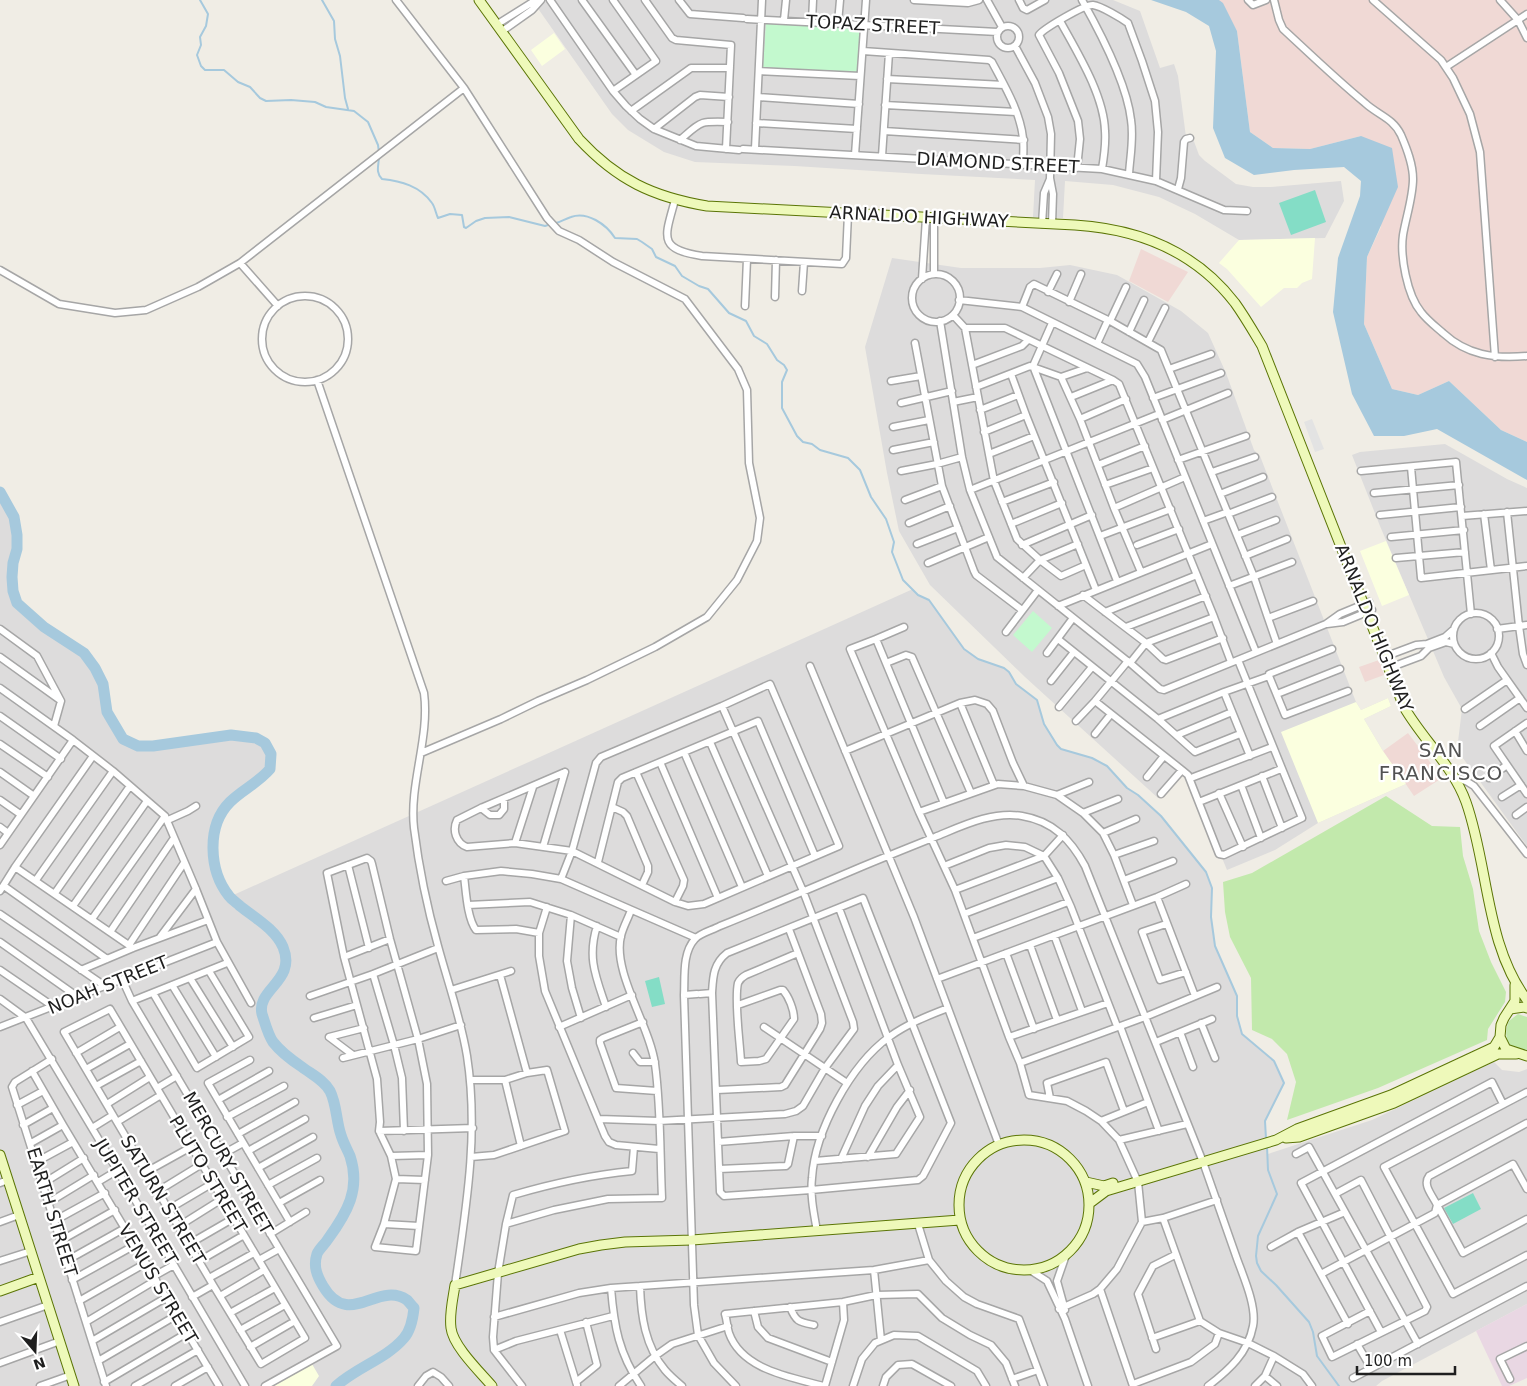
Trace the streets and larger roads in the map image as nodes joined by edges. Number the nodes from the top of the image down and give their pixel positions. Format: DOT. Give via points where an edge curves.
graph roads {
  1 [pos="396,0"];
  2 [pos="478,0"];
  3 [pos="536,0"];
  4 [pos="541,0"];
  5 [pos="550,0"];
  6 [pos="582,0"];
  7 [pos="613,0"];
  8 [pos="645,0"];
  9 [pos="679,0"];
  10 [pos="762,0"];
  11 [pos="786,0"];
  12 [pos="813,0"];
  13 [pos="840,0"];
  14 [pos="866,0"];
  15 [pos="916,0"];
  16 [pos="979,0"];
  17 [pos="987,0"];
  18 [pos="1019,0"];
  19 [pos="1045,0"];
  20 [pos="1082,0"];
  21 [pos="1248,0"];
  22 [pos="1266,0"];
  23 [pos="1274,0"];
  24 [pos="1373,0"];
  25 [pos="1500,0"];
  26 [pos="943,1"];
  27 [pos="1086,7"];
  28 [pos="1527,14"];
  29 [pos="762,19"];
  30 [pos="784,20"];
  31 [pos="1518,20"];
  32 [pos="812,21"];
  33 [pos="1060,21"];
  34 [pos="838,23"];
  35 [pos="864,25"];
  36 [pos="499,28"];
  37 [pos="1000,30"];
  38 [pos="1527,38"];
  39 [pos="1015,46"];
  40 [pos="863,51"];
  41 [pos="889,53"];
  42 [pos="730,68"];
  43 [pos="1446,68"];
  44 [pos="759,71"];
  45 [pos="636,75"];
  46 [pos="860,76"];
  47 [pos="887,79"];
  48 [pos="1004,84"];
  49 [pos="464,88"];
  50 [pos="614,91"];
  51 [pos="729,97"];
  52 [pos="758,97"];
  53 [pos="858,104"];
  54 [pos="885,106"];
  55 [pos="631,111"];
  56 [pos="1016,112"];
  57 [pos="728,122"];
  58 [pos="756,123"];
  59 [pos="654,129"];
  60 [pos="857,129"];
  61 [pos="884,131"];
  62 [pos="1190,138"];
  63 [pos="680,140"];
  64 [pos="1024,140"];
  65 [pos="726,149"];
  66 [pos="755,149"];
  67 [pos="855,155"];
  68 [pos="882,156"];
  69 [pos="1023,165"];
  70 [pos="1051,167"];
  71 [pos="1077,168"];
  72 [pos="1102,169"];
  73 [pos="1129,174"];
  74 [pos="1050,178"];
  75 [pos="1156,181"];
  76 [pos="1178,189"];
  77 [pos="675,200"];
  78 [pos="1247,211"];
  79 [pos="848,214"];
  80 [pos="930,218"];
  81 [pos="1042,224"];
  82 [pos="1052,224"];
  83 [pos="747,259"];
  84 [pos="776,260"];
  85 [pos="804,262"];
  86 [pos="240,263"];
  87 [pos="0,270"];
  88 [pos="934,274"];
  89 [pos="1057,274"];
  90 [pos="1081,274"];
  91 [pos="922,279"];
  92 [pos="1126,287"];
  93 [pos="802,291"];
  94 [pos="1048,292"];
  95 [pos="774,297"];
  96 [pos="959,300"];
  97 [pos="1144,300"];
  98 [pos="1069,302"];
  99 [pos="278,306"];
  100 [pos="744,306"];
  101 [pos="1022,306"];
  102 [pos="1165,308"];
  103 [pos="953,314"];
  104 [pos="940,321"];
  105 [pos="1109,321"];
  106 [pos="1052,323"];
  107 [pos="965,328"];
  108 [pos="1129,332"];
  109 [pos="1028,340"];
  110 [pos="1148,342"];
  111 [pos="915,343"];
  112 [pos="1097,344"];
  113 [pos="1041,346"];
  114 [pos="1211,354"];
  115 [pos="1527,356"];
  116 [pos="1495,358"];
  117 [pos="972,365"];
  118 [pos="1033,366"];
  119 [pos="1087,368"];
  120 [pos="1169,369"];
  121 [pos="1221,373"];
  122 [pos="1011,374"];
  123 [pos="921,376"];
  124 [pos="1061,377"];
  125 [pos="317,380"];
  126 [pos="1113,380"];
  127 [pos="891,381"];
  128 [pos="976,387"];
  129 [pos="1177,389"];
  130 [pos="952,391"];
  131 [pos="1228,393"];
  132 [pos="1018,395"];
  133 [pos="978,397"];
  134 [pos="925,398"];
  135 [pos="1071,398"];
  136 [pos="1153,398"];
  137 [pos="1126,399"];
  138 [pos="953,402"];
  139 [pos="901,403"];
  140 [pos="980,410"];
  141 [pos="1186,411"];
  142 [pos="1026,416"];
  143 [pos="1161,417"];
  144 [pos="1080,419"];
  145 [pos="929,420"];
  146 [pos="1136,423"];
  147 [pos="893,427"];
  148 [pos="984,432"];
  149 [pos="1034,436"];
  150 [pos="1246,436"];
  151 [pos="934,442"];
  152 [pos="1089,442"];
  153 [pos="1145,446"];
  154 [pos="893,450"];
  155 [pos="1066,451"];
  156 [pos="1203,451"];
  157 [pos="988,454"];
  158 [pos="962,456"];
  159 [pos="1255,457"];
  160 [pos="1044,460"];
  161 [pos="1178,460"];
  162 [pos="937,464"];
  163 [pos="1098,465"];
  164 [pos="1411,467"];
  165 [pos="1153,468"];
  166 [pos="902,471"];
  167 [pos="1361,471"];
  168 [pos="1212,472"];
  169 [pos="1185,477"];
  170 [pos="1263,477"];
  171 [pos="994,481"];
  172 [pos="1054,482"];
  173 [pos="1105,485"];
  174 [pos="1459,485"];
  175 [pos="942,486"];
  176 [pos="1161,487"];
  177 [pos="1412,489"];
  178 [pos="970,490"];
  179 [pos="1374,493"];
  180 [pos="1220,494"];
  181 [pos="1272,497"];
  182 [pos="904,500"];
  183 [pos="1002,502"];
  184 [pos="1062,504"];
  185 [pos="950,506"];
  186 [pos="1461,507"];
  187 [pos="1114,508"];
  188 [pos="1171,509"];
  189 [pos="1414,511"];
  190 [pos="1527,511"];
  191 [pos="1507,512"];
  192 [pos="1228,513"];
  193 [pos="1484,514"];
  194 [pos="1092,515"];
  195 [pos="1380,515"];
  196 [pos="1462,516"];
  197 [pos="1276,520"];
  198 [pos="1203,521"];
  199 [pos="909,523"];
  200 [pos="1011,524"];
  201 [pos="1070,524"];
  202 [pos="958,528"];
  203 [pos="1122,528"];
  204 [pos="1179,529"];
  205 [pos="1464,530"];
  206 [pos="1417,534"];
  207 [pos="1237,535"];
  208 [pos="1100,536"];
  209 [pos="1391,536"];
  210 [pos="989,537"];
  211 [pos="1287,539"];
  212 [pos="917,544"];
  213 [pos="1078,544"];
  214 [pos="1212,544"];
  215 [pos="1022,545"];
  216 [pos="1137,545"];
  217 [pos="965,547"];
  218 [pos="1465,552"];
  219 [pos="1188,553"];
  220 [pos="1245,556"];
  221 [pos="1419,556"];
  222 [pos="1396,558"];
  223 [pos="1040,560"];
  224 [pos="1292,562"];
  225 [pos="928,563"];
  226 [pos="1086,566"];
  227 [pos="1527,566"];
  228 [pos="1513,568"];
  229 [pos="1491,570"];
  230 [pos="1141,572"];
  231 [pos="1467,573"];
  232 [pos="1197,574"];
  233 [pos="1254,576"];
  234 [pos="1023,578"];
  235 [pos="1117,581"];
  236 [pos="1229,586"];
  237 [pos="1038,590"];
  238 [pos="1096,590"];
  239 [pos="1082,595"];
  240 [pos="1206,596"];
  241 [pos="1313,602"];
  242 [pos="1058,606"];
  243 [pos="1368,607"];
  244 [pos="1022,610"];
  245 [pos="1105,612"];
  246 [pos="1471,614"];
  247 [pos="1214,617"];
  248 [pos="1073,618"];
  249 [pos="1268,618"];
  250 [pos="1527,625"];
  251 [pos="1519,626"];
  252 [pos="904,627"];
  253 [pos="1126,627"];
  254 [pos="0,629"];
  255 [pos="1454,629"];
  256 [pos="1498,629"];
  257 [pos="1006,632"];
  258 [pos="1223,638"];
  259 [pos="876,639"];
  260 [pos="1058,639"];
  261 [pos="1146,644"];
  262 [pos="1277,644"];
  263 [pos="1454,644"];
  264 [pos="1332,649"];
  265 [pos="1074,652"];
  266 [pos="1256,652"];
  267 [pos="1047,653"];
  268 [pos="1491,654"];
  269 [pos="1387,656"];
  270 [pos="0,657"];
  271 [pos="1235,661"];
  272 [pos="1129,662"];
  273 [pos="886,663"];
  274 [pos="1527,665"];
  275 [pos="810,666"];
  276 [pos="1092,667"];
  277 [pos="1391,667"];
  278 [pos="1340,669"];
  279 [pos="1269,676"];
  280 [pos="1507,680"];
  281 [pos="1051,681"];
  282 [pos="1111,682"];
  283 [pos="1248,684"];
  284 [pos="0,688"];
  285 [pos="1348,691"];
  286 [pos="1224,692"];
  287 [pos="1277,694"];
  288 [pos="1520,698"];
  289 [pos="61,701"];
  290 [pos="1095,701"];
  291 [pos="960,703"];
  292 [pos="722,706"];
  293 [pos="1059,707"];
  294 [pos="1527,708"];
  295 [pos="1465,709"];
  296 [pos="936,712"];
  297 [pos="1232,712"];
  298 [pos="1111,714"];
  299 [pos="0,716"];
  300 [pos="1158,719"];
  301 [pos="1076,721"];
  302 [pos="912,723"];
  303 [pos="1527,723"];
  304 [pos="54,726"];
  305 [pos="1480,726"];
  306 [pos="1515,731"];
  307 [pos="733,732"];
  308 [pos="886,733"];
  309 [pos="1095,734"];
  310 [pos="1240,734"];
  311 [pos="1176,735"];
  312 [pos="73,740"];
  313 [pos="710,742"];
  314 [pos="0,744"];
  315 [pos="1272,747"];
  316 [pos="845,751"];
  317 [pos="1527,751"];
  318 [pos="684,752"];
  319 [pos="421,753"];
  320 [pos="93,756"];
  321 [pos="1164,756"];
  322 [pos="1250,756"];
  323 [pos="60,759"];
  324 [pos="660,762"];
  325 [pos="1507,765"];
  326 [pos="1281,769"];
  327 [pos="1182,770"];
  328 [pos="113,771"];
  329 [pos="0,772"];
  330 [pos="636,772"];
  331 [pos="1452,774"];
  332 [pos="1262,776"];
  333 [pos="48,777"];
  334 [pos="1147,777"];
  335 [pos="1191,778"];
  336 [pos="1489,778"];
  337 [pos="1089,782"];
  338 [pos="994,785"];
  339 [pos="1241,785"];
  340 [pos="1521,785"];
  341 [pos="130,786"];
  342 [pos="1024,786"];
  343 [pos="533,787"];
  344 [pos="971,793"];
  345 [pos="1161,794"];
  346 [pos="1219,794"];
  347 [pos="1527,794"];
  348 [pos="1057,795"];
  349 [pos="34,796"];
  350 [pos="1502,797"];
  351 [pos="504,799"];
  352 [pos="1118,799"];
  353 [pos="0,800"];
  354 [pos="147,801"];
  355 [pos="1199,802"];
  356 [pos="944,803"];
  357 [pos="196,806"];
  358 [pos="612,807"];
  359 [pos="1527,807"];
  360 [pos="481,808"];
  361 [pos="918,812"];
  362 [pos="1083,813"];
  363 [pos="20,814"];
  364 [pos="1516,815"];
  365 [pos="166,818"];
  366 [pos="1136,819"];
  367 [pos="0,828"];
  368 [pos="1282,828"];
  369 [pos="8,833"];
  370 [pos="1103,833"];
  371 [pos="1063,835"];
  372 [pos="174,838"];
  373 [pos="1261,838"];
  374 [pos="931,839"];
  375 [pos="1154,841"];
  376 [pos="515,844"];
  377 [pos="0,845"];
  378 [pos="543,847"];
  379 [pos="1242,847"];
  380 [pos="572,851"];
  381 [pos="1527,854"];
  382 [pos="890,855"];
  383 [pos="1114,855"];
  384 [pos="815,856"];
  385 [pos="1044,856"];
  386 [pos="1173,861"];
  387 [pos="598,862"];
  388 [pos="184,863"];
  389 [pos="348,864"];
  390 [pos="792,866"];
  391 [pos="944,866"];
  392 [pos="15,867"];
  393 [pos="464,876"];
  394 [pos="768,876"];
  395 [pos="1058,878"];
  396 [pos="561,879"];
  397 [pos="36,880"];
  398 [pos="1124,880"];
  399 [pos="446,881"];
  400 [pos="1186,884"];
  401 [pos="642,885"];
  402 [pos="742,887"];
  403 [pos="2,888"];
  404 [pos="196,889"];
  405 [pos="955,890"];
  406 [pos="804,892"];
  407 [pos="54,893"];
  408 [pos="1157,897"];
  409 [pos="718,898"];
  410 [pos="675,902"];
  411 [pos="1068,902"];
  412 [pos="468,905"];
  413 [pos="73,906"];
  414 [pos="1133,906"];
  415 [pos="547,907"];
  416 [pos="839,908"];
  417 [pos="631,910"];
  418 [pos="0,914"];
  419 [pos="964,914"];
  420 [pos="571,915"];
  421 [pos="1105,916"];
  422 [pos="92,919"];
  423 [pos="813,919"];
  424 [pos="208,920"];
  425 [pos="1166,924"];
  426 [pos="597,926"];
  427 [pos="1078,926"];
  428 [pos="789,928"];
  429 [pos="110,932"];
  430 [pos="540,933"];
  431 [pos="1054,935"];
  432 [pos="621,937"];
  433 [pos="160,938"];
  434 [pos="696,938"];
  435 [pos="973,938"];
  436 [pos="390,939"];
  437 [pos="0,942"];
  438 [pos="217,942"];
  439 [pos="1030,945"];
  440 [pos="131,946"];
  441 [pos="369,948"];
  442 [pos="438,948"];
  443 [pos="798,953"];
  444 [pos="1006,953"];
  445 [pos="344,957"];
  446 [pos="107,959"];
  447 [pos="228,963"];
  448 [pos="982,963"];
  449 [pos="397,965"];
  450 [pos="0,970"];
  451 [pos="81,970"];
  452 [pos="209,971"];
  453 [pos="511,971"];
  454 [pos="1186,972"];
  455 [pos="373,974"];
  456 [pos="500,975"];
  457 [pos="190,978"];
  458 [pos="122,979"];
  459 [pos="937,979"];
  460 [pos="351,982"];
  461 [pos="1516,985"];
  462 [pos="105,986"];
  463 [pos="172,986"];
  464 [pos="1216,987"];
  465 [pos="451,990"];
  466 [pos="153,993"];
  467 [pos="712,993"];
  468 [pos="684,994"];
  469 [pos="310,996"];
  470 [pos="632,996"];
  471 [pos="1196,996"];
  472 [pos="78,997"];
  473 [pos="0,999"];
  474 [pos="1527,1000"];
  475 [pos="132,1001"];
  476 [pos="251,1003"];
  477 [pos="1108,1003"];
  478 [pos="357,1005"];
  479 [pos="738,1005"];
  480 [pos="54,1007"];
  481 [pos="606,1007"];
  482 [pos="948,1008"];
  483 [pos="1527,1008"];
  484 [pos="1510,1009"];
  485 [pos="1082,1011"];
  486 [pos="1145,1017"];
  487 [pos="26,1018"];
  488 [pos="314,1018"];
  489 [pos="581,1018"];
  490 [pos="1212,1019"];
  491 [pos="1057,1020"];
  492 [pos="643,1022"];
  493 [pos="1201,1023"];
  494 [pos="910,1024"];
  495 [pos="461,1025"];
  496 [pos="1118,1026"];
  497 [pos="0,1027"];
  498 [pos="120,1027"];
  499 [pos="559,1027"];
  500 [pos="764,1027"];
  501 [pos="364,1028"];
  502 [pos="1034,1029"];
  503 [pos="64,1032"];
  504 [pos="1180,1032"];
  505 [pos="1009,1037"];
  506 [pos="1500,1037"];
  507 [pos="888,1038"];
  508 [pos="418,1039"];
  509 [pos="781,1039"];
  510 [pos="1156,1042"];
  511 [pos="130,1044"];
  512 [pos="394,1045"];
  513 [pos="233,1047"];
  514 [pos="370,1051"];
  515 [pos="76,1053"];
  516 [pos="633,1053"];
  517 [pos="803,1054"];
  518 [pos="1516,1054"];
  519 [pos="354,1055"];
  520 [pos="1527,1056"];
  521 [pos="216,1057"];
  522 [pos="343,1058"];
  523 [pos="1215,1058"];
  524 [pos="52,1059"];
  525 [pos="250,1060"];
  526 [pos="140,1061"];
  527 [pos="655,1062"];
  528 [pos="1020,1063"];
  529 [pos="898,1065"];
  530 [pos="1193,1067"];
  531 [pos="825,1068"];
  532 [pos="86,1069"];
  533 [pos="270,1070"];
  534 [pos="32,1071"];
  535 [pos="528,1073"];
  536 [pos="177,1076"];
  537 [pos="150,1078"];
  538 [pos="471,1080"];
  539 [pos="505,1080"];
  540 [pos="847,1083"];
  541 [pos="96,1086"];
  542 [pos="284,1086"];
  543 [pos="157,1088"];
  544 [pos="717,1090"];
  545 [pos="910,1090"];
  546 [pos="43,1091"];
  547 [pos="657,1091"];
  548 [pos="1527,1092"];
  549 [pos="161,1095"];
  550 [pos="1050,1098"];
  551 [pos="218,1100"];
  552 [pos="295,1102"];
  553 [pos="1148,1102"];
  554 [pos="107,1104"];
  555 [pos="1504,1104"];
  556 [pos="17,1105"];
  557 [pos="53,1108"];
  558 [pos="1124,1111"];
  559 [pos="113,1115"];
  560 [pos="227,1117"];
  561 [pos="718,1118"];
  562 [pos="305,1119"];
  563 [pos="599,1119"];
  564 [pos="688,1120"];
  565 [pos="659,1121"];
  566 [pos="1101,1121"];
  567 [pos="117,1122"];
  568 [pos="1187,1124"];
  569 [pos="1527,1124"];
  570 [pos="23,1125"];
  571 [pos="63,1125"];
  572 [pos="92,1128"];
  573 [pos="473,1128"];
  574 [pos="428,1130"];
  575 [pos="379,1131"];
  576 [pos="404,1131"];
  577 [pos="1159,1131"];
  578 [pos="238,1134"];
  579 [pos="794,1136"];
  580 [pos="822,1136"];
  581 [pos="313,1137"];
  582 [pos="1279,1139"];
  583 [pos="1119,1140"];
  584 [pos="73,1142"];
  585 [pos="718,1142"];
  586 [pos="31,1143"];
  587 [pos="243,1143"];
  588 [pos="999,1145"];
  589 [pos="521,1146"];
  590 [pos="634,1146"];
  591 [pos="191,1147"];
  592 [pos="659,1149"];
  593 [pos="248,1151"];
  594 [pos="223,1154"];
  595 [pos="1296,1154"];
  596 [pos="0,1155"];
  597 [pos="428,1155"];
  598 [pos="391,1156"];
  599 [pos="472,1157"];
  600 [pos="868,1157"];
  601 [pos="84,1158"];
  602 [pos="317,1158"];
  603 [pos="841,1159"];
  604 [pos="814,1161"];
  605 [pos="36,1162"];
  606 [pos="1203,1162"];
  607 [pos="202,1164"];
  608 [pos="258,1168"];
  609 [pos="719,1169"];
  610 [pos="118,1170"];
  611 [pos="1322,1170"];
  612 [pos="146,1172"];
  613 [pos="94,1175"];
  614 [pos="396,1179"];
  615 [pos="1140,1179"];
  616 [pos="320,1180"];
  617 [pos="425,1180"];
  618 [pos="4,1182"];
  619 [pos="98,1182"];
  620 [pos="1086,1182"];
  621 [pos="42,1184"];
  622 [pos="213,1184"];
  623 [pos="268,1185"];
  624 [pos="1527,1189"];
  625 [pos="811,1190"];
  626 [pos="158,1191"];
  627 [pos="105,1194"];
  628 [pos="1336,1194"];
  629 [pos="222,1199"];
  630 [pos="1217,1200"];
  631 [pos="48,1202"];
  632 [pos="279,1203"];
  633 [pos="1090,1203"];
  634 [pos="1437,1205"];
  635 [pos="168,1209"];
  636 [pos="115,1210"];
  637 [pos="306,1212"];
  638 [pos="1345,1212"];
  639 [pos="19,1215"];
  640 [pos="234,1218"];
  641 [pos="1163,1218"];
  642 [pos="1527,1219"];
  643 [pos="960,1220"];
  644 [pos="54,1221"];
  645 [pos="0,1222"];
  646 [pos="290,1222"];
  647 [pos="1142,1222"];
  648 [pos="1322,1222"];
  649 [pos="384,1224"];
  650 [pos="506,1224"];
  651 [pos="918,1224"];
  652 [pos="1414,1224"];
  653 [pos="179,1226"];
  654 [pos="419,1226"];
  655 [pos="125,1228"];
  656 [pos="816,1231"];
  657 [pos="1298,1232"];
  658 [pos="270,1234"];
  659 [pos="244,1236"];
  660 [pos="1391,1237"];
  661 [pos="692,1240"];
  662 [pos="60,1241"];
  663 [pos="189,1244"];
  664 [pos="135,1245"];
  665 [pos="1271,1247"];
  666 [pos="279,1248"];
  667 [pos="1366,1250"];
  668 [pos="31,1251"];
  669 [pos="254,1252"];
  670 [pos="1066,1255"];
  671 [pos="1175,1255"];
  672 [pos="1527,1255"];
  673 [pos="259,1260"];
  674 [pos="929,1260"];
  675 [pos="66,1261"];
  676 [pos="199,1261"];
  677 [pos="0,1262"];
  678 [pos="1344,1262"];
  679 [pos="146,1263"];
  680 [pos="174,1265"];
  681 [pos="264,1270"];
  682 [pos="874,1270"];
  683 [pos="1030,1270"];
  684 [pos="498,1273"];
  685 [pos="1321,1274"];
  686 [pos="40,1277"];
  687 [pos="155,1278"];
  688 [pos="209,1278"];
  689 [pos="72,1280"];
  690 [pos="693,1282"];
  691 [pos="213,1285"];
  692 [pos="455,1285"];
  693 [pos="640,1286"];
  694 [pos="1527,1286"];
  695 [pos="275,1288"];
  696 [pos="611,1288"];
  697 [pos="1100,1288"];
  698 [pos="0,1291"];
  699 [pos="876,1295"];
  700 [pos="220,1296"];
  701 [pos="166,1298"];
  702 [pos="192,1298"];
  703 [pos="79,1301"];
  704 [pos="844,1302"];
  705 [pos="285,1304"];
  706 [pos="48,1305"];
  707 [pos="790,1307"];
  708 [pos="1062,1308"];
  709 [pos="754,1311"];
  710 [pos="1370,1311"];
  711 [pos="230,1312"];
  712 [pos="177,1315"];
  713 [pos="613,1316"];
  714 [pos="494,1317"];
  715 [pos="1404,1320"];
  716 [pos="295,1321"];
  717 [pos="1200,1321"];
  718 [pos="0,1322"];
  719 [pos="86,1322"];
  720 [pos="586,1322"];
  721 [pos="1348,1324"];
  722 [pos="814,1325"];
  723 [pos="728,1326"];
  724 [pos="240,1330"];
  725 [pos="560,1330"];
  726 [pos="1381,1332"];
  727 [pos="187,1333"];
  728 [pos="1219,1333"];
  729 [pos="698,1335"];
  730 [pos="1152,1338"];
  731 [pos="882,1340"];
  732 [pos="92,1341"];
  733 [pos="60,1342"];
  734 [pos="1248,1343"];
  735 [pos="1357,1344"];
  736 [pos="1418,1344"];
  737 [pos="1527,1346"];
  738 [pos="250,1347"];
  739 [pos="1156,1349"];
  740 [pos="198,1350"];
  741 [pos="494,1350"];
  742 [pos="655,1356"];
  743 [pos="1274,1356"];
  744 [pos="98,1361"];
  745 [pos="0,1362"];
  746 [pos="832,1362"];
  747 [pos="261,1364"];
  748 [pos="208,1367"];
  749 [pos="1371,1368"];
  750 [pos="1038,1370"];
  751 [pos="633,1374"];
  752 [pos="71,1375"];
  753 [pos="1265,1376"];
  754 [pos="1353,1378"];
  755 [pos="1012,1379"];
  756 [pos="1510,1379"];
  757 [pos="105,1384"];
  758 [pos="577,1384"];
  759 [pos="217,1385"];
  760 [pos="1133,1385"];
  761 [pos="40,1386"];
  762 [pos="74,1386"];
  763 [pos="135,1386"];
  764 [pos="175,1386"];
  765 [pos="245,1386"];
  766 [pos="265,1386"];
  767 [pos="418,1386"];
  768 [pos="449,1386"];
  769 [pos="492,1386"];
  770 [pos="522,1386"];
  771 [pos="619,1386"];
  772 [pos="641,1386"];
  773 [pos="682,1386"];
  774 [pos="736,1386"];
  775 [pos="824,1386"];
  776 [pos="853,1386"];
  777 [pos="883,1386"];
  778 [pos="951,1386"];
  779 [pos="986,1386"];
  780 [pos="1015,1386"];
  781 [pos="1044,1386"];
  782 [pos="1088,1386"];
  783 [pos="1208,1386"];
  784 [pos="1255,1386"];
  785 [pos="1277,1386"];
  786 [pos="1312,1386"];
  1 -- 49 [label="street"];
  2 -- 36 [label="street, ARNALDO HIGHWAY"];
  3 -- 36 [label="street"];
  4 -- 36 [label="street" via="532,10"];
  5 -- 50 [label="street, DIAMOND STREET"];
  6 -- 45 [label="street"];
  7 -- 45 [label="street" via="656,61"];
  8 -- 42 [label="street" via="672,38 731,45"];
  9 -- 29 [label="street, TOPAZ STREET" via="690,14"];
  10 -- 29 [label="street"];
  11 -- 30 [label="street"];
  12 -- 32 [label="street"];
  13 -- 34 [label="street"];
  14 -- 35 [label="street"];
  15 -- 26 [label="street"];
  16 -- 26 [label="street" via="968,3"];
  17 -- 37 [label="street"];
  18 -- 19 [label="street" via="1025,10"];
  20 -- 27 [label="street"];
  21 -- 22 [label="street" via="1253,5"];
  23 -- 116 [label="street" via="1283,30 1365,104 1390,119 1401,135 1413,180 1403,238 1404,261 1420,311 1458,345"];
  24 -- 43 [label="street"];
  25 -- 31 [label="street"];
  27 -- 33 [label="street"];
  27 -- 73 [label="street" via="1108,52 1130,112"];
  27 -- 75 [label="street" via="1093,5 1123,19 1131,28 1155,101 1158,132"];
  28 -- 31 [label="street"];
  29 -- 30 [label="street, TOPAZ STREET"];
  29 -- 44 [label="street"];
  30 -- 32 [label="street, TOPAZ STREET"];
  31 -- 38 [label="street"];
  31 -- 43 [label="street"];
  32 -- 34 [label="street, TOPAZ STREET"];
  33 -- 71 [label="street" via="1039,35 1059,73 1078,121"];
  33 -- 72 [label="street" via="1088,73 1103,113 1106,141"];
  34 -- 35 [label="street, TOPAZ STREET"];
  35 -- 37 [label="street, TOPAZ STREET"];
  35 -- 40 [label="street"];
  36 -- 77 [label="street, ARNALDO HIGHWAY" via="562,118 591,152 616,173 651,192"];
  37 -- 39 [label="street" via="996,39 1000,46"];
  37 -- 39 [label="street" via="1009,26 1016,29 1019,36"];
  39 -- 70 [label="street" via="1048,117"];
  40 -- 41 [label="street"];
  40 -- 46 [label="street"];
  41 -- 47 [label="street"];
  41 -- 48 [label="street" via="984,59 992,62"];
  42 -- 51 [label="street"];
  42 -- 55 [label="street" via="691,68"];
  43 -- 116 [label="street" via="1461,93 1479,144"];
  44 -- 46 [label="street"];
  44 -- 52 [label="street"];
  45 -- 50 [label="street"];
  46 -- 53 [label="street"];
  47 -- 48 [label="street"];
  47 -- 54 [label="street"];
  48 -- 56 [label="street"];
  49 -- 86 [label="street"];
  49 -- 319 [label="street" via="556,228 685,299 738,369 747,390 749,463 760,518 756,541 737,580 707,616 655,648 501,720"];
  50 -- 55 [label="street, DIAMOND STREET"];
  51 -- 57 [label="street"];
  51 -- 59 [label="street" via="695,97"];
  52 -- 53 [label="street"];
  52 -- 58 [label="street"];
  53 -- 60 [label="street"];
  54 -- 56 [label="street"];
  54 -- 61 [label="street"];
  55 -- 59 [label="street, DIAMOND STREET"];
  56 -- 64 [label="street"];
  57 -- 63 [label="street" via="705,121"];
  57 -- 65 [label="street"];
  58 -- 60 [label="street"];
  58 -- 66 [label="street"];
  59 -- 63 [label="street, DIAMOND STREET"];
  60 -- 67 [label="street"];
  61 -- 64 [label="street"];
  61 -- 68 [label="street"];
  62 -- 76 [label="street" via="1184,142"];
  63 -- 65 [label="street, DIAMOND STREET" via="696,146"];
  64 -- 69 [label="street"];
  65 -- 66 [label="street, DIAMOND STREET"];
  66 -- 67 [label="street, DIAMOND STREET"];
  67 -- 68 [label="street, DIAMOND STREET"];
  68 -- 69 [label="street, DIAMOND STREET"];
  69 -- 70 [label="street, DIAMOND STREET"];
  70 -- 71 [label="street, DIAMOND STREET"];
  70 -- 74 [label="street"];
  71 -- 72 [label="street, DIAMOND STREET"];
  72 -- 73 [label="street, DIAMOND STREET"];
  73 -- 75 [label="street, DIAMOND STREET"];
  74 -- 81 [label="street" via="1044,193"];
  74 -- 82 [label="street"];
  75 -- 76 [label="street, DIAMOND STREET"];
  76 -- 78 [label="street, DIAMOND STREET" via="1224,210"];
  77 -- 79 [label="street, ARNALDO HIGHWAY" via="707,206"];
  77 -- 83 [label="street" via="666,234 671,246 680,252 702,256"];
  79 -- 80 [label="street, ARNALDO HIGHWAY"];
  79 -- 85 [label="street" via="844,262"];
  80 -- 81 [label="street, ARNALDO HIGHWAY"];
  80 -- 88 [label="street"];
  80 -- 91 [label="street"];
  81 -- 82 [label="street, ARNALDO HIGHWAY"];
  82 -- 243 [label="street, ARNALDO HIGHWAY" via="1138,235 1172,250 1204,271 1235,303 1262,346"];
  83 -- 84 [label="street"];
  83 -- 100 [label="street"];
  84 -- 85 [label="street"];
  84 -- 95 [label="street"];
  85 -- 93 [label="street"];
  86 -- 87 [label="street" via="198,287 146,310 115,313 60,304"];
  86 -- 99 [label="street"];
  88 -- 91 [label="street"];
  88 -- 96 [label="street" via="955,285"];
  89 -- 94 [label="street"];
  90 -- 98 [label="street"];
  91 -- 104 [label="street" via="914,290 913,304 926,320"];
  92 -- 105 [label="street"];
  94 -- 98 [label="street"];
  94 -- 101 [label="street" via="1032,285"];
  96 -- 101 [label="street"];
  96 -- 103 [label="street"];
  97 -- 108 [label="street"];
  98 -- 105 [label="street"];
  99 -- 125 [label="street" via="264,326 264,354 283,376 305,382"];
  99 -- 125 [label="street" via="295,297 310,296 324,300 344,321 348,335 347,350 330,374"];
  101 -- 106 [label="street"];
  102 -- 110 [label="street"];
  103 -- 104 [label="street"];
  103 -- 107 [label="street"];
  104 -- 130 [label="street"];
  105 -- 108 [label="street"];
  105 -- 112 [label="street"];
  106 -- 112 [label="street"];
  106 -- 113 [label="street"];
  107 -- 109 [label="street" via="1005,328"];
  107 -- 117 [label="street"];
  108 -- 110 [label="street"];
  109 -- 113 [label="street"];
  109 -- 117 [label="street" via="1022,346"];
  110 -- 120 [label="street" via="1161,350"];
  111 -- 123 [label="street"];
  112 -- 136 [label="street" via="1137,364"];
  113 -- 118 [label="street"];
  113 -- 119 [label="street"];
  114 -- 120 [label="street"];
  115 -- 116 [label="street"];
  117 -- 128 [label="street"];
  118 -- 122 [label="street"];
  118 -- 124 [label="street"];
  118 -- 155 [label="street"];
  119 -- 124 [label="street"];
  119 -- 126 [label="street"];
  120 -- 129 [label="street"];
  121 -- 129 [label="street"];
  122 -- 128 [label="street"];
  122 -- 132 [label="street"];
  123 -- 127 [label="street"];
  123 -- 134 [label="street"];
  124 -- 135 [label="street"];
  125 -- 319 [label="street" via="424,693"];
  126 -- 135 [label="street"];
  126 -- 137 [label="street" via="1119,384"];
  128 -- 133 [label="street"];
  129 -- 136 [label="street"];
  129 -- 141 [label="street"];
  130 -- 134 [label="street"];
  130 -- 138 [label="street"];
  131 -- 141 [label="street"];
  132 -- 140 [label="street"];
  132 -- 142 [label="street"];
  133 -- 138 [label="street"];
  133 -- 140 [label="street"];
  134 -- 139 [label="street"];
  134 -- 145 [label="street"];
  135 -- 144 [label="street"];
  136 -- 143 [label="street"];
  137 -- 144 [label="street"];
  137 -- 146 [label="street"];
  138 -- 158 [label="street"];
  140 -- 148 [label="street"];
  141 -- 143 [label="street"];
  141 -- 156 [label="street"];
  142 -- 148 [label="street"];
  142 -- 149 [label="street"];
  143 -- 146 [label="street"];
  143 -- 161 [label="street"];
  144 -- 152 [label="street"];
  145 -- 147 [label="street"];
  145 -- 151 [label="street"];
  146 -- 152 [label="street"];
  146 -- 153 [label="street"];
  148 -- 157 [label="street"];
  149 -- 157 [label="street"];
  149 -- 160 [label="street"];
  150 -- 156 [label="street"];
  151 -- 154 [label="street"];
  151 -- 162 [label="street"];
  152 -- 155 [label="street"];
  152 -- 163 [label="street"];
  153 -- 163 [label="street"];
  153 -- 165 [label="street"];
  155 -- 160 [label="street"];
  155 -- 194 [label="street"];
  156 -- 161 [label="street"];
  156 -- 168 [label="street"];
  157 -- 171 [label="street"];
  158 -- 162 [label="street"];
  158 -- 178 [label="street"];
  159 -- 168 [label="street"];
  160 -- 171 [label="street"];
  160 -- 172 [label="street"];
  161 -- 169 [label="street"];
  162 -- 166 [label="street"];
  162 -- 175 [label="street"];
  163 -- 173 [label="street"];
  164 -- 167 [label="street"];
  164 -- 174 [label="street" via="1456,462"];
  164 -- 177 [label="street"];
  165 -- 173 [label="street"];
  165 -- 176 [label="street"];
  168 -- 180 [label="street"];
  169 -- 176 [label="street"];
  169 -- 198 [label="street"];
  170 -- 180 [label="street"];
  171 -- 178 [label="street"];
  171 -- 183 [label="street"];
  172 -- 183 [label="street"];
  172 -- 184 [label="street"];
  173 -- 187 [label="street"];
  174 -- 177 [label="street"];
  174 -- 186 [label="street"];
  175 -- 182 [label="street"];
  175 -- 185 [label="street"];
  176 -- 187 [label="street"];
  176 -- 188 [label="street"];
  177 -- 179 [label="street"];
  177 -- 189 [label="street"];
  178 -- 210 [label="street"];
  180 -- 192 [label="street"];
  181 -- 192 [label="street"];
  183 -- 200 [label="street"];
  184 -- 200 [label="street"];
  184 -- 201 [label="street"];
  185 -- 199 [label="street"];
  185 -- 202 [label="street"];
  186 -- 189 [label="street"];
  186 -- 196 [label="street"];
  187 -- 203 [label="street"];
  188 -- 203 [label="street"];
  188 -- 204 [label="street"];
  189 -- 195 [label="street"];
  189 -- 206 [label="street"];
  190 -- 191 [label="street"];
  191 -- 193 [label="street"];
  191 -- 228 [label="street"];
  192 -- 198 [label="street"];
  192 -- 207 [label="street"];
  193 -- 196 [label="street"];
  193 -- 229 [label="street"];
  194 -- 201 [label="street"];
  194 -- 208 [label="street"];
  196 -- 205 [label="street"];
  197 -- 207 [label="street"];
  198 -- 214 [label="street"];
  200 -- 215 [label="street"];
  201 -- 213 [label="street"];
  201 -- 215 [label="street"];
  202 -- 212 [label="street"];
  202 -- 217 [label="street"];
  203 -- 208 [label="street"];
  203 -- 230 [label="street"];
  204 -- 216 [label="street"];
  204 -- 219 [label="street"];
  205 -- 206 [label="street"];
  205 -- 218 [label="street"];
  206 -- 209 [label="street"];
  206 -- 221 [label="street"];
  207 -- 220 [label="street"];
  208 -- 235 [label="street"];
  210 -- 217 [label="street"];
  210 -- 234 [label="street" via="998,557"];
  211 -- 220 [label="street"];
  213 -- 223 [label="street"];
  213 -- 226 [label="street"];
  214 -- 219 [label="street"];
  214 -- 236 [label="street"];
  215 -- 223 [label="street"];
  217 -- 225 [label="street"];
  217 -- 244 [label="street" via="976,575"];
  218 -- 221 [label="street"];
  218 -- 231 [label="street"];
  219 -- 230 [label="street"];
  219 -- 232 [label="street"];
  220 -- 233 [label="street"];
  221 -- 222 [label="street"];
  221 -- 231 [label="street" via="1421,578"];
  223 -- 226 [label="street" via="1060,576"];
  223 -- 234 [label="street"];
  224 -- 233 [label="street"];
  226 -- 238 [label="street"];
  227 -- 228 [label="street"];
  228 -- 229 [label="street"];
  228 -- 251 [label="street"];
  229 -- 231 [label="street"];
  230 -- 235 [label="street"];
  231 -- 246 [label="street"];
  232 -- 240 [label="street"];
  232 -- 245 [label="street"];
  233 -- 236 [label="street"];
  233 -- 249 [label="street"];
  234 -- 237 [label="street"];
  235 -- 238 [label="street"];
  236 -- 266 [label="street"];
  237 -- 242 [label="street"];
  237 -- 244 [label="street"];
  238 -- 239 [label="street"];
  239 -- 242 [label="street"];
  239 -- 245 [label="street"];
  240 -- 247 [label="street"];
  240 -- 253 [label="street"];
  241 -- 249 [label="street"];
  242 -- 248 [label="street"];
  243 -- 262 [label="street" via="1340,614 1326,624"];
  243 -- 269 [label="street, ARNALDO HIGHWAY"];
  244 -- 257 [label="street"];
  245 -- 253 [label="street"];
  246 -- 255 [label="street" via="1460,620"];
  246 -- 256 [label="street" via="1484,615"];
  247 -- 258 [label="street"];
  247 -- 261 [label="street"];
  248 -- 260 [label="street"];
  248 -- 272 [label="street"];
  249 -- 262 [label="street"];
  250 -- 251 [label="street"];
  251 -- 256 [label="street"];
  251 -- 274 [label="street"];
  252 -- 259 [label="street"];
  253 -- 261 [label="street"];
  254 -- 289 [label="street" via="37,656"];
  255 -- 263 [label="street"];
  255 -- 269 [label="street" via="1446,638"];
  256 -- 268 [label="street" via="1498,639"];
  258 -- 261 [label="street" via="1166,660"];
  258 -- 271 [label="street"];
  259 -- 273 [label="street"];
  259 -- 308 [label="street" via="850,650"];
  260 -- 265 [label="street"];
  260 -- 267 [label="street"];
  261 -- 272 [label="street"];
  262 -- 266 [label="street"];
  263 -- 268 [label="street" via="1470,659"];
  263 -- 277 [label="street" via="1446,642 1429,648 1421,656"];
  264 -- 279 [label="street"];
  265 -- 276 [label="street"];
  265 -- 281 [label="street"];
  266 -- 271 [label="street"];
  268 -- 280 [label="street"];
  269 -- 277 [label="street, ARNALDO HIGHWAY"];
  270 -- 289 [label="street"];
  271 -- 272 [label="street" via="1164,690"];
  271 -- 283 [label="street"];
  272 -- 282 [label="street"];
  273 -- 296 [label="street" via="906,655 912,657"];
  273 -- 302 [label="street"];
  275 -- 316 [label="street"];
  276 -- 282 [label="street"];
  276 -- 293 [label="street"];
  277 -- 331 [label="street, ARNALDO HIGHWAY"];
  278 -- 287 [label="street"];
  279 -- 283 [label="street"];
  279 -- 287 [label="street"];
  280 -- 288 [label="street"];
  280 -- 295 [label="street"];
  282 -- 290 [label="street"];
  282 -- 300 [label="street"];
  283 -- 286 [label="street"];
  283 -- 315 [label="street"];
  284 -- 304 [label="street"];
  285 -- 287 [label="street" via="1285,715"];
  286 -- 297 [label="street"];
  286 -- 300 [label="street"];
  288 -- 294 [label="street"];
  288 -- 305 [label="street"];
  289 -- 304 [label="street"];
  290 -- 298 [label="street"];
  290 -- 301 [label="street"];
  291 -- 296 [label="street"];
  291 -- 338 [label="street"];
  291 -- 342 [label="street" via="975,700 991,708"];
  292 -- 307 [label="street"];
  292 -- 380 [label="street" via="598,759"];
  292 -- 384 [label="street" via="770,684 839,846"];
  296 -- 302 [label="street"];
  296 -- 344 [label="street"];
  297 -- 310 [label="street"];
  297 -- 311 [label="street"];
  298 -- 309 [label="street"];
  298 -- 321 [label="street"];
  299 -- 323 [label="street"];
  300 -- 311 [label="street"];
  302 -- 308 [label="street"];
  302 -- 356 [label="street"];
  303 -- 306 [label="street"];
  304 -- 312 [label="street"];
  306 -- 317 [label="street"];
  306 -- 325 [label="street" via="1494,746"];
  307 -- 313 [label="street"];
  307 -- 384 [label="street" via="758,721"];
  307 -- 390 [label="street"];
  308 -- 316 [label="street"];
  308 -- 361 [label="street"];
  310 -- 311 [label="street" via="1195,752"];
  310 -- 322 [label="street"];
  312 -- 320 [label="street"];
  312 -- 323 [label="street"];
  313 -- 318 [label="street"];
  313 -- 394 [label="street"];
  314 -- 333 [label="street"];
  315 -- 322 [label="street"];
  315 -- 326 [label="street"];
  316 -- 382 [label="street"];
  318 -- 324 [label="street"];
  318 -- 402 [label="street"];
  319 -- 442 [label="street" via="414,798 414,826 422,887"];
  320 -- 328 [label="street"];
  320 -- 392 [label="street"];
  321 -- 327 [label="street"];
  321 -- 334 [label="street"];
  322 -- 335 [label="street"];
  323 -- 333 [label="street"];
  324 -- 330 [label="street"];
  324 -- 409 [label="street"];
  325 -- 336 [label="street"];
  325 -- 340 [label="street"];
  326 -- 332 [label="street"];
  326 -- 368 [label="street" via="1302,818"];
  327 -- 335 [label="street"];
  327 -- 345 [label="street"];
  328 -- 341 [label="street"];
  328 -- 397 [label="street"];
  329 -- 349 [label="street"];
  330 -- 358 [label="street" via="618,782"];
  330 -- 410 [label="street" via="684,880"];
  331 -- 381 [label="street" via="1474,786"];
  331 -- 461 [label="street, ARNALDO HIGHWAY" via="1474,828 1492,917 1506,965"];
  332 -- 339 [label="street"];
  332 -- 368 [label="street"];
  333 -- 349 [label="street"];
  335 -- 355 [label="street"];
  337 -- 348 [label="street"];
  338 -- 342 [label="street"];
  338 -- 344 [label="street"];
  339 -- 346 [label="street"];
  339 -- 373 [label="street"];
  340 -- 347 [label="street"];
  340 -- 350 [label="street"];
  341 -- 354 [label="street"];
  341 -- 407 [label="street"];
  342 -- 348 [label="street"];
  343 -- 351 [label="street"];
  343 -- 376 [label="street"];
  343 -- 378 [label="street" via="566,772"];
  344 -- 356 [label="street"];
  346 -- 355 [label="street"];
  346 -- 379 [label="street"];
  348 -- 362 [label="street"];
  349 -- 363 [label="street"];
  351 -- 360 [label="street"];
  351 -- 360 [label="street" via="504,809 499,815 490,815"];
  352 -- 362 [label="street"];
  353 -- 363 [label="street"];
  354 -- 365 [label="street"];
  354 -- 413 [label="street"];
  355 -- 379 [label="street" via="1219,854 1224,856"];
  356 -- 361 [label="street"];
  357 -- 365 [label="street"];
  358 -- 387 [label="street"];
  358 -- 401 [label="street" via="627,816 648,866"];
  359 -- 364 [label="street"];
  360 -- 376 [label="street" via="456,823 460,843 467,847"];
  361 -- 374 [label="street"];
  362 -- 370 [label="street"];
  363 -- 369 [label="street"];
  365 -- 372 [label="street"];
  365 -- 422 [label="street"];
  366 -- 370 [label="street"];
  367 -- 369 [label="street"];
  368 -- 373 [label="street"];
  369 -- 377 [label="street"];
  370 -- 383 [label="street"];
  371 -- 374 [label="street" via="1033,818 999,815"];
  371 -- 385 [label="street"];
  371 -- 421 [label="street" via="1085,866"];
  372 -- 388 [label="street"];
  372 -- 429 [label="street"];
  373 -- 379 [label="street"];
  374 -- 382 [label="street"];
  374 -- 391 [label="street"];
  375 -- 383 [label="street"];
  376 -- 378 [label="street"];
  378 -- 380 [label="street"];
  380 -- 387 [label="street"];
  380 -- 396 [label="street"];
  382 -- 406 [label="street"];
  382 -- 459 [label="street"];
  383 -- 398 [label="street"];
  384 -- 390 [label="street"];
  385 -- 391 [label="street" via="1024,847 1006,844"];
  385 -- 395 [label="street"];
  385 -- 405 [label="street"];
  386 -- 398 [label="street"];
  387 -- 401 [label="street"];
  388 -- 404 [label="street"];
  388 -- 440 [label="street"];
  389 -- 436 [label="street" via="367,858 371,861"];
  389 -- 441 [label="street"];
  389 -- 445 [label="street" via="327,873"];
  390 -- 394 [label="street"];
  390 -- 406 [label="street"];
  391 -- 405 [label="street"];
  392 -- 397 [label="street"];
  392 -- 403 [label="street"];
  393 -- 396 [label="street" via="501,871"];
  393 -- 399 [label="street"];
  393 -- 412 [label="street"];
  394 -- 402 [label="street"];
  395 -- 411 [label="street"];
  395 -- 419 [label="street"];
  396 -- 417 [label="street"];
  397 -- 407 [label="street"];
  398 -- 414 [label="street"];
  400 -- 408 [label="street"];
  401 -- 410 [label="street"];
  402 -- 409 [label="street"];
  403 -- 446 [label="street"];
  404 -- 424 [label="street"];
  404 -- 433 [label="street"];
  405 -- 419 [label="street"];
  406 -- 423 [label="street"];
  406 -- 434 [label="street"];
  407 -- 413 [label="street"];
  408 -- 414 [label="street"];
  408 -- 425 [label="street"];
  409 -- 410 [label="street" via="695,906"];
  411 -- 427 [label="street"];
  411 -- 435 [label="street"];
  412 -- 415 [label="street" via="530,902"];
  412 -- 430 [label="street" via="476,930 516,929"];
  413 -- 422 [label="street"];
  414 -- 421 [label="street"];
  415 -- 420 [label="street"];
  415 -- 430 [label="street"];
  416 -- 423 [label="street"];
  416 -- 494 [label="street" via="863,898"];
  416 -- 507 [label="street"];
  417 -- 432 [label="street"];
  417 -- 434 [label="street"];
  418 -- 451 [label="street"];
  419 -- 435 [label="street"];
  420 -- 426 [label="street"];
  420 -- 489 [label="street" via="567,961"];
  421 -- 427 [label="street"];
  421 -- 486 [label="street"];
  422 -- 429 [label="street"];
  423 -- 428 [label="street"];
  423 -- 531 [label="street" via="854,1026 849,1038"];
  424 -- 433 [label="street"];
  424 -- 438 [label="street"];
  425 -- 454 [label="street"];
  425 -- 454 [label="street" via="1142,932 1160,980"];
  426 -- 432 [label="street"];
  426 -- 481 [label="street" via="592,956"];
  427 -- 431 [label="street"];
  427 -- 477 [label="street"];
  428 -- 443 [label="street"];
  428 -- 467 [label="street" via="727,953 719,960 714,972"];
  429 -- 440 [label="street"];
  430 -- 499 [label="street" via="542,977"];
  431 -- 439 [label="street"];
  431 -- 485 [label="street"];
  432 -- 470 [label="street" via="623,968"];
  433 -- 440 [label="street"];
  434 -- 468 [label="street" via="685,963"];
  435 -- 448 [label="street"];
  436 -- 441 [label="street"];
  436 -- 449 [label="street"];
  437 -- 472 [label="street"];
  438 -- 447 [label="street"];
  438 -- 458 [label="street, NOAH STREET"];
  439 -- 444 [label="street"];
  439 -- 491 [label="street"];
  440 -- 446 [label="street"];
  441 -- 445 [label="street"];
  442 -- 449 [label="street"];
  442 -- 465 [label="street"];
  443 -- 479 [label="street" via="742,977 738,984"];
  443 -- 517 [label="street" via="822,1019 820,1029"];
  444 -- 448 [label="street"];
  444 -- 502 [label="street"];
  445 -- 460 [label="street"];
  446 -- 451 [label="street"];
  447 -- 452 [label="street"];
  447 -- 476 [label="street"];
  448 -- 459 [label="street"];
  448 -- 505 [label="street"];
  449 -- 455 [label="street"];
  449 -- 508 [label="street"];
  450 -- 480 [label="street"];
  451 -- 462 [label="street"];
  452 -- 457 [label="street"];
  452 -- 513 [label="street" via="249,1036"];
  453 -- 456 [label="street"];
  454 -- 471 [label="street"];
  455 -- 460 [label="street"];
  455 -- 512 [label="street"];
  456 -- 465 [label="street"];
  456 -- 535 [label="street"];
  457 -- 463 [label="street"];
  457 -- 513 [label="street"];
  458 -- 462 [label="street, NOAH STREET"];
  458 -- 475 [label="street, MERCURY STREET"];
  459 -- 482 [label="street"];
  460 -- 469 [label="street"];
  460 -- 478 [label="street"];
  461 -- 474 [label="street, ARNALDO HIGHWAY"];
  461 -- 484 [label="street" via="1515,1001"];
  462 -- 472 [label="street, NOAH STREET"];
  463 -- 466 [label="street"];
  463 -- 521 [label="street"];
  464 -- 471 [label="street"];
  465 -- 495 [label="street"];
  466 -- 475 [label="street"];
  466 -- 521 [label="street" via="197,1068"];
  467 -- 468 [label="street"];
  467 -- 544 [label="street"];
  468 -- 564 [label="street"];
  470 -- 481 [label="street"];
  470 -- 492 [label="street"];
  471 -- 486 [label="street"];
  472 -- 480 [label="street, NOAH STREET"];
  473 -- 487 [label="street"];
  475 -- 536 [label="street, MERCURY STREET"];
  477 -- 485 [label="street"];
  477 -- 496 [label="street"];
  478 -- 488 [label="street"];
  478 -- 501 [label="street"];
  479 -- 509 [label="street" via="783,990 794,1019"];
  479 -- 509 [label="street" via="741,1062 766,1059"];
  480 -- 487 [label="street, NOAH STREET"];
  481 -- 489 [label="street"];
  482 -- 494 [label="street"];
  482 -- 588 [label="street"];
  483 -- 484 [label="street"];
  484 -- 506 [label="street" via="1504,1018"];
  485 -- 491 [label="street"];
  486 -- 496 [label="street"];
  486 -- 510 [label="street"];
  487 -- 497 [label="street, NOAH STREET"];
  487 -- 524 [label="street, JUPITER STREET"];
  489 -- 499 [label="street"];
  490 -- 493 [label="street"];
  491 -- 502 [label="street"];
  492 -- 527 [label="street"];
  492 -- 547 [label="street" via="603,1038 600,1043 616,1088"];
  493 -- 504 [label="street"];
  493 -- 523 [label="street"];
  494 -- 507 [label="street"];
  494 -- 625 [label="street" via="951,1123 923,1176 918,1180"];
  495 -- 508 [label="street"];
  495 -- 538 [label="street"];
  496 -- 528 [label="street"];
  496 -- 553 [label="street"];
  498 -- 503 [label="street, PLUTO STREET" via="110,1009"];
  498 -- 511 [label="street, PLUTO STREET"];
  498 -- 515 [label="street"];
  499 -- 563 [label="street"];
  500 -- 509 [label="street"];
  501 -- 514 [label="street"];
  501 -- 519 [label="street" via="329,1037"];
  502 -- 505 [label="street"];
  503 -- 515 [label="street, SATURN STREET"];
  504 -- 510 [label="street"];
  504 -- 530 [label="street"];
  505 -- 528 [label="street"];
  506 -- 518 [label="street" via="1506,1050"];
  506 -- 582 [label="street" via="1494,1047 1449,1069 1383,1099 1297,1129"];
  507 -- 529 [label="street"];
  507 -- 540 [label="street"];
  508 -- 512 [label="street"];
  508 -- 574 [label="street" via="427,1084"];
  509 -- 517 [label="street"];
  510 -- 568 [label="street"];
  511 -- 526 [label="street, PLUTO STREET"];
  511 -- 532 [label="street"];
  512 -- 514 [label="street"];
  512 -- 576 [label="street" via="402,1078"];
  513 -- 521 [label="street"];
  514 -- 519 [label="street"];
  514 -- 575 [label="street" via="378,1078"];
  515 -- 532 [label="street, SATURN STREET"];
  516 -- 527 [label="street" via="640,1062"];
  517 -- 531 [label="street"];
  517 -- 544 [label="street" via="781,1087"];
  518 -- 520 [label="street"];
  518 -- 582 [label="street" via="1498,1054 1370,1113 1299,1137"];
  519 -- 522 [label="street"];
  524 -- 534 [label="street, EARTH STREET"];
  524 -- 572 [label="street, JUPITER STREET"];
  525 -- 551 [label="street" via="208,1083"];
  526 -- 537 [label="street, PLUTO STREET"];
  526 -- 541 [label="street"];
  527 -- 547 [label="street"];
  528 -- 550 [label="street" via="1030,1095"];
  529 -- 545 [label="street"];
  529 -- 603 [label="street" via="865,1106"];
  531 -- 540 [label="street"];
  531 -- 561 [label="street" via="803,1106 796,1112"];
  532 -- 541 [label="street, SATURN STREET"];
  533 -- 551 [label="street"];
  534 -- 546 [label="street, VENUS STREET"];
  534 -- 556 [label="street, EARTH STREET" via="12,1084"];
  535 -- 539 [label="street"];
  535 -- 589 [label="street" via="548,1072 565,1131"];
  536 -- 543 [label="street"];
  536 -- 594 [label="street, MERCURY STREET"];
  537 -- 543 [label="street, PLUTO STREET"];
  537 -- 554 [label="street"];
  538 -- 539 [label="street"];
  538 -- 573 [label="street"];
  539 -- 589 [label="street"];
  540 -- 580 [label="street"];
  541 -- 554 [label="street, SATURN STREET"];
  542 -- 560 [label="street"];
  543 -- 549 [label="street, PLUTO STREET"];
  544 -- 561 [label="street"];
  545 -- 600 [label="street" via="896,1107"];
  545 -- 600 [label="street" via="920,1116 896,1154"];
  546 -- 556 [label="street"];
  546 -- 557 [label="street, VENUS STREET"];
  547 -- 565 [label="street"];
  548 -- 555 [label="street"];
  549 -- 567 [label="street"];
  549 -- 591 [label="street, PLUTO STREET"];
  550 -- 558 [label="street" via="1047,1083 1106,1062"];
  550 -- 566 [label="street" via="1067,1102"];
  551 -- 560 [label="street"];
  552 -- 578 [label="street"];
  553 -- 558 [label="street"];
  553 -- 577 [label="street"];
  554 -- 559 [label="street, SATURN STREET"];
  555 -- 611 [label="street" via="1492,1082"];
  555 -- 652 [label="street" via="1384,1168"];
  556 -- 570 [label="street, EARTH STREET"];
  557 -- 570 [label="street"];
  557 -- 571 [label="street, VENUS STREET"];
  558 -- 566 [label="street"];
  559 -- 567 [label="street, SATURN STREET"];
  559 -- 572 [label="street, SATURN STREET"];
  560 -- 578 [label="street"];
  561 -- 564 [label="street"];
  561 -- 585 [label="street"];
  562 -- 593 [label="street"];
  563 -- 565 [label="street"];
  563 -- 590 [label="street" via="609,1142"];
  564 -- 565 [label="street"];
  564 -- 661 [label="street"];
  565 -- 592 [label="street"];
  566 -- 583 [label="street"];
  567 -- 612 [label="street, SATURN STREET"];
  568 -- 577 [label="street"];
  568 -- 606 [label="street"];
  569 -- 634 [label="street" via="1429,1176 1426,1184"];
  570 -- 586 [label="street, EARTH STREET"];
  571 -- 584 [label="street, VENUS STREET"];
  571 -- 586 [label="street"];
  572 -- 610 [label="street, JUPITER STREET"];
  573 -- 574 [label="street"];
  573 -- 599 [label="street"];
  574 -- 576 [label="street"];
  574 -- 597 [label="street"];
  575 -- 576 [label="street"];
  575 -- 598 [label="street"];
  577 -- 583 [label="street"];
  578 -- 587 [label="street"];
  579 -- 580 [label="street"];
  579 -- 585 [label="street"];
  579 -- 609 [label="street" via="786,1166"];
  580 -- 604 [label="street"];
  581 -- 608 [label="street"];
  582 -- 606 [label="street"];
  583 -- 615 [label="street"];
  584 -- 601 [label="street, VENUS STREET"];
  584 -- 605 [label="street"];
  585 -- 609 [label="street"];
  586 -- 605 [label="street, EARTH STREET"];
  587 -- 593 [label="street"];
  587 -- 594 [label="street"];
  588 -- 620 [label="street" via="1023,1140 1043,1142 1069,1157"];
  588 -- 643 [label="street" via="979,1158 968,1172 960,1190"];
  589 -- 599 [label="street" via="494,1155"];
  590 -- 592 [label="street"];
  590 -- 650 [label="street" via="632,1171 560,1181 513,1194"];
  591 -- 607 [label="street, PLUTO STREET"];
  591 -- 612 [label="street"];
  592 -- 650 [label="street" via="662,1198 608,1199"];
  593 -- 608 [label="street"];
  594 -- 658 [label="street, MERCURY STREET"];
  595 -- 611 [label="street" via="1309,1147"];
  596 -- 618 [label="street"];
  597 -- 598 [label="street"];
  597 -- 617 [label="street"];
  598 -- 614 [label="street"];
  599 -- 692 [label="street"];
  600 -- 603 [label="street"];
  601 -- 613 [label="street, VENUS STREET"];
  601 -- 621 [label="street"];
  602 -- 623 [label="street"];
  603 -- 604 [label="street"];
  604 -- 625 [label="street"];
  605 -- 621 [label="street, EARTH STREET"];
  606 -- 615 [label="street"];
  606 -- 630 [label="street"];
  607 -- 622 [label="street, PLUTO STREET"];
  607 -- 626 [label="street"];
  608 -- 623 [label="street"];
  609 -- 625 [label="street" via="720,1192 724,1196"];
  610 -- 619 [label="street"];
  610 -- 680 [label="street, JUPITER STREET"];
  611 -- 628 [label="street"];
  611 -- 648 [label="street" via="1301,1183"];
  612 -- 626 [label="street, SATURN STREET"];
  613 -- 619 [label="street, VENUS STREET"];
  613 -- 631 [label="street"];
  614 -- 617 [label="street"];
  614 -- 649 [label="street"];
  615 -- 620 [label="street" via="1104,1186"];
  615 -- 633 [label="street" via="1106,1191"];
  615 -- 647 [label="street"];
  616 -- 632 [label="street"];
  617 -- 654 [label="street"];
  618 -- 639 [label="street"];
  619 -- 627 [label="street, VENUS STREET"];
  620 -- 633 [label="street"];
  621 -- 631 [label="street, EARTH STREET"];
  622 -- 629 [label="street, PLUTO STREET"];
  622 -- 635 [label="street"];
  623 -- 632 [label="street"];
  624 -- 634 [label="street" via="1514,1164"];
  625 -- 656 [label="street"];
  626 -- 635 [label="street, SATURN STREET"];
  627 -- 636 [label="street, VENUS STREET"];
  627 -- 644 [label="street"];
  628 -- 638 [label="street"];
  628 -- 660 [label="street" via="1360,1180"];
  629 -- 640 [label="street, PLUTO STREET"];
  629 -- 653 [label="street"];
  630 -- 641 [label="street"];
  630 -- 734 [label="street" via="1252,1302 1254,1325"];
  631 -- 644 [label="street, EARTH STREET"];
  632 -- 646 [label="street"];
  633 -- 670 [label="street" via="1084,1232"];
  634 -- 642 [label="street" via="1463,1254"];
  634 -- 652 [label="street" via="1435,1213"];
  635 -- 653 [label="street, SATURN STREET"];
  636 -- 655 [label="street, VENUS STREET"];
  636 -- 662 [label="street"];
  637 -- 646 [label="street"];
  638 -- 648 [label="street"];
  638 -- 667 [label="street"];
  639 -- 645 [label="street"];
  639 -- 668 [label="street"];
  640 -- 659 [label="street, PLUTO STREET"];
  640 -- 663 [label="street"];
  641 -- 647 [label="street"];
  641 -- 671 [label="street"];
  643 -- 651 [label="street"];
  643 -- 683 [label="street" via="971,1244 986,1258 1004,1267"];
  644 -- 662 [label="street, EARTH STREET"];
  646 -- 658 [label="street"];
  647 -- 697 [label="street" via="1117,1268"];
  648 -- 657 [label="street"];
  648 -- 678 [label="street"];
  649 -- 654 [label="street"];
  649 -- 654 [label="street" via="375,1247 416,1252"];
  650 -- 684 [label="street"];
  651 -- 656 [label="street"];
  651 -- 674 [label="street"];
  652 -- 660 [label="street"];
  652 -- 672 [label="street" via="1453,1294"];
  653 -- 663 [label="street, SATURN STREET"];
  655 -- 664 [label="street, VENUS STREET"];
  655 -- 675 [label="street"];
  656 -- 661 [label="street"];
  657 -- 665 [label="street"];
  657 -- 685 [label="street"];
  658 -- 666 [label="street, MERCURY STREET"];
  659 -- 669 [label="street, PLUTO STREET"];
  659 -- 676 [label="street"];
  660 -- 667 [label="street"];
  660 -- 715 [label="street" via="1427,1307"];
  661 -- 684 [label="street" via="601,1245"];
  661 -- 690 [label="street"];
  662 -- 675 [label="street, EARTH STREET"];
  663 -- 676 [label="street, SATURN STREET"];
  664 -- 679 [label="street, VENUS STREET"];
  664 -- 689 [label="street"];
  666 -- 673 [label="street"];
  666 -- 766 [label="street, MERCURY STREET" via="337,1346"];
  667 -- 678 [label="street"];
  667 -- 715 [label="street"];
  668 -- 677 [label="street"];
  668 -- 686 [label="street"];
  669 -- 673 [label="street, PLUTO STREET"];
  669 -- 688 [label="street"];
  670 -- 683 [label="street" via="1043,1268"];
  670 -- 708 [label="street" via="1057,1281"];
  671 -- 717 [label="street"];
  671 -- 730 [label="street" via="1153,1266 1138,1294"];
  673 -- 681 [label="street, PLUTO STREET"];
  674 -- 682 [label="street"];
  674 -- 750 [label="street" via="964,1297 1019,1319"];
  675 -- 689 [label="street, EARTH STREET"];
  676 -- 688 [label="street, SATURN STREET"];
  678 -- 685 [label="street"];
  678 -- 710 [label="street"];
  679 -- 687 [label="street, VENUS STREET"];
  679 -- 703 [label="street"];
  680 -- 687 [label="street"];
  680 -- 702 [label="street, JUPITER STREET"];
  681 -- 695 [label="street, PLUTO STREET"];
  681 -- 700 [label="street"];
  682 -- 690 [label="street"];
  682 -- 699 [label="street"];
  683 -- 708 [label="street" via="1047,1280"];
  684 -- 692 [label="street"];
  684 -- 714 [label="street"];
  685 -- 721 [label="street"];
  686 -- 698 [label="street"];
  686 -- 706 [label="street"];
  687 -- 701 [label="street, VENUS STREET"];
  687 -- 719 [label="street"];
  688 -- 691 [label="street, SATURN STREET"];
  689 -- 703 [label="street, EARTH STREET"];
  690 -- 693 [label="street"];
  690 -- 729 [label="street"];
  691 -- 700 [label="street, SATURN STREET"];
  691 -- 702 [label="street, SATURN STREET"];
  692 -- 769 [label="street" via="451,1331 456,1342"];
  693 -- 696 [label="street"];
  693 -- 742 [label="street" via="641,1311"];
  694 -- 736 [label="street"];
  695 -- 705 [label="street, PLUTO STREET"];
  695 -- 711 [label="street"];
  696 -- 713 [label="street"];
  696 -- 714 [label="street" via="579,1293"];
  697 -- 708 [label="street"];
  697 -- 760 [label="street"];
  699 -- 704 [label="street"];
  699 -- 731 [label="street"];
  699 -- 755 [label="street" via="918,1294 942,1318 992,1345 1006,1363"];
  700 -- 711 [label="street, SATURN STREET"];
  701 -- 712 [label="street, VENUS STREET"];
  701 -- 732 [label="street"];
  702 -- 765 [label="street, JUPITER STREET"];
  703 -- 719 [label="street, EARTH STREET"];
  704 -- 707 [label="street"];
  704 -- 746 [label="street" via="844,1320"];
  705 -- 716 [label="street, PLUTO STREET"];
  705 -- 724 [label="street"];
  706 -- 718 [label="street"];
  706 -- 733 [label="street"];
  707 -- 709 [label="street"];
  707 -- 722 [label="street" via="798,1322"];
  708 -- 782 [label="street"];
  709 -- 723 [label="street" via="725,1314"];
  709 -- 746 [label="street" via="758,1327 768,1338"];
  710 -- 721 [label="street"];
  710 -- 726 [label="street"];
  711 -- 724 [label="street, SATURN STREET"];
  712 -- 727 [label="street, VENUS STREET"];
  712 -- 744 [label="street"];
  713 -- 720 [label="street"];
  713 -- 751 [label="street" via="623,1356"];
  714 -- 741 [label="street"];
  715 -- 726 [label="street"];
  715 -- 736 [label="street"];
  716 -- 738 [label="street"];
  716 -- 747 [label="street, PLUTO STREET" via="305,1338"];
  717 -- 728 [label="street"];
  717 -- 730 [label="street"];
  719 -- 732 [label="street, EARTH STREET"];
  720 -- 725 [label="street"];
  720 -- 758 [label="street" via="597,1365"];
  721 -- 735 [label="street" via="1322,1336 1332,1357"];
  723 -- 729 [label="street"];
  723 -- 775 [label="street" via="739,1350 756,1364"];
  724 -- 738 [label="street, SATURN STREET"];
  725 -- 741 [label="street"];
  725 -- 758 [label="street"];
  726 -- 735 [label="street"];
  727 -- 740 [label="street, VENUS STREET"];
  727 -- 757 [label="street"];
  728 -- 734 [label="street"];
  728 -- 760 [label="street" via="1214,1344 1191,1362"];
  729 -- 742 [label="street" via="672,1344"];
  729 -- 774 [label="street" via="714,1363"];
  730 -- 739 [label="street"];
  731 -- 776 [label="street" via="875,1343 862,1359"];
  731 -- 779 [label="street" via="894,1335 918,1336 977,1371"];
  732 -- 744 [label="street, EARTH STREET"];
  733 -- 745 [label="street"];
  733 -- 752 [label="street"];
  734 -- 743 [label="street"];
  734 -- 783 [label="street" via="1228,1370"];
  735 -- 749 [label="street"];
  736 -- 749 [label="street"];
  737 -- 756 [label="street" via="1500,1358"];
  738 -- 747 [label="street, SATURN STREET"];
  740 -- 748 [label="street, VENUS STREET"];
  740 -- 763 [label="street"];
  741 -- 770 [label="street"];
  742 -- 751 [label="street"];
  742 -- 773 [label="street" via="665,1371"];
  743 -- 753 [label="street"];
  743 -- 786 [label="street" via="1303,1374"];
  744 -- 757 [label="street, EARTH STREET"];
  746 -- 775 [label="street"];
  748 -- 759 [label="street, VENUS STREET"];
  748 -- 764 [label="street"];
  749 -- 754 [label="street"];
  750 -- 755 [label="street"];
  750 -- 781 [label="street"];
  751 -- 771 [label="street"];
  751 -- 772 [label="street"];
  752 -- 761 [label="street"];
  752 -- 762 [label="street"];
  753 -- 784 [label="street"];
  753 -- 785 [label="street"];
  755 -- 780 [label="street"];
  767 -- 768 [label="street" via="433,1372"];
  777 -- 778 [label="street" via="886,1377 898,1365 912,1364"];
}
